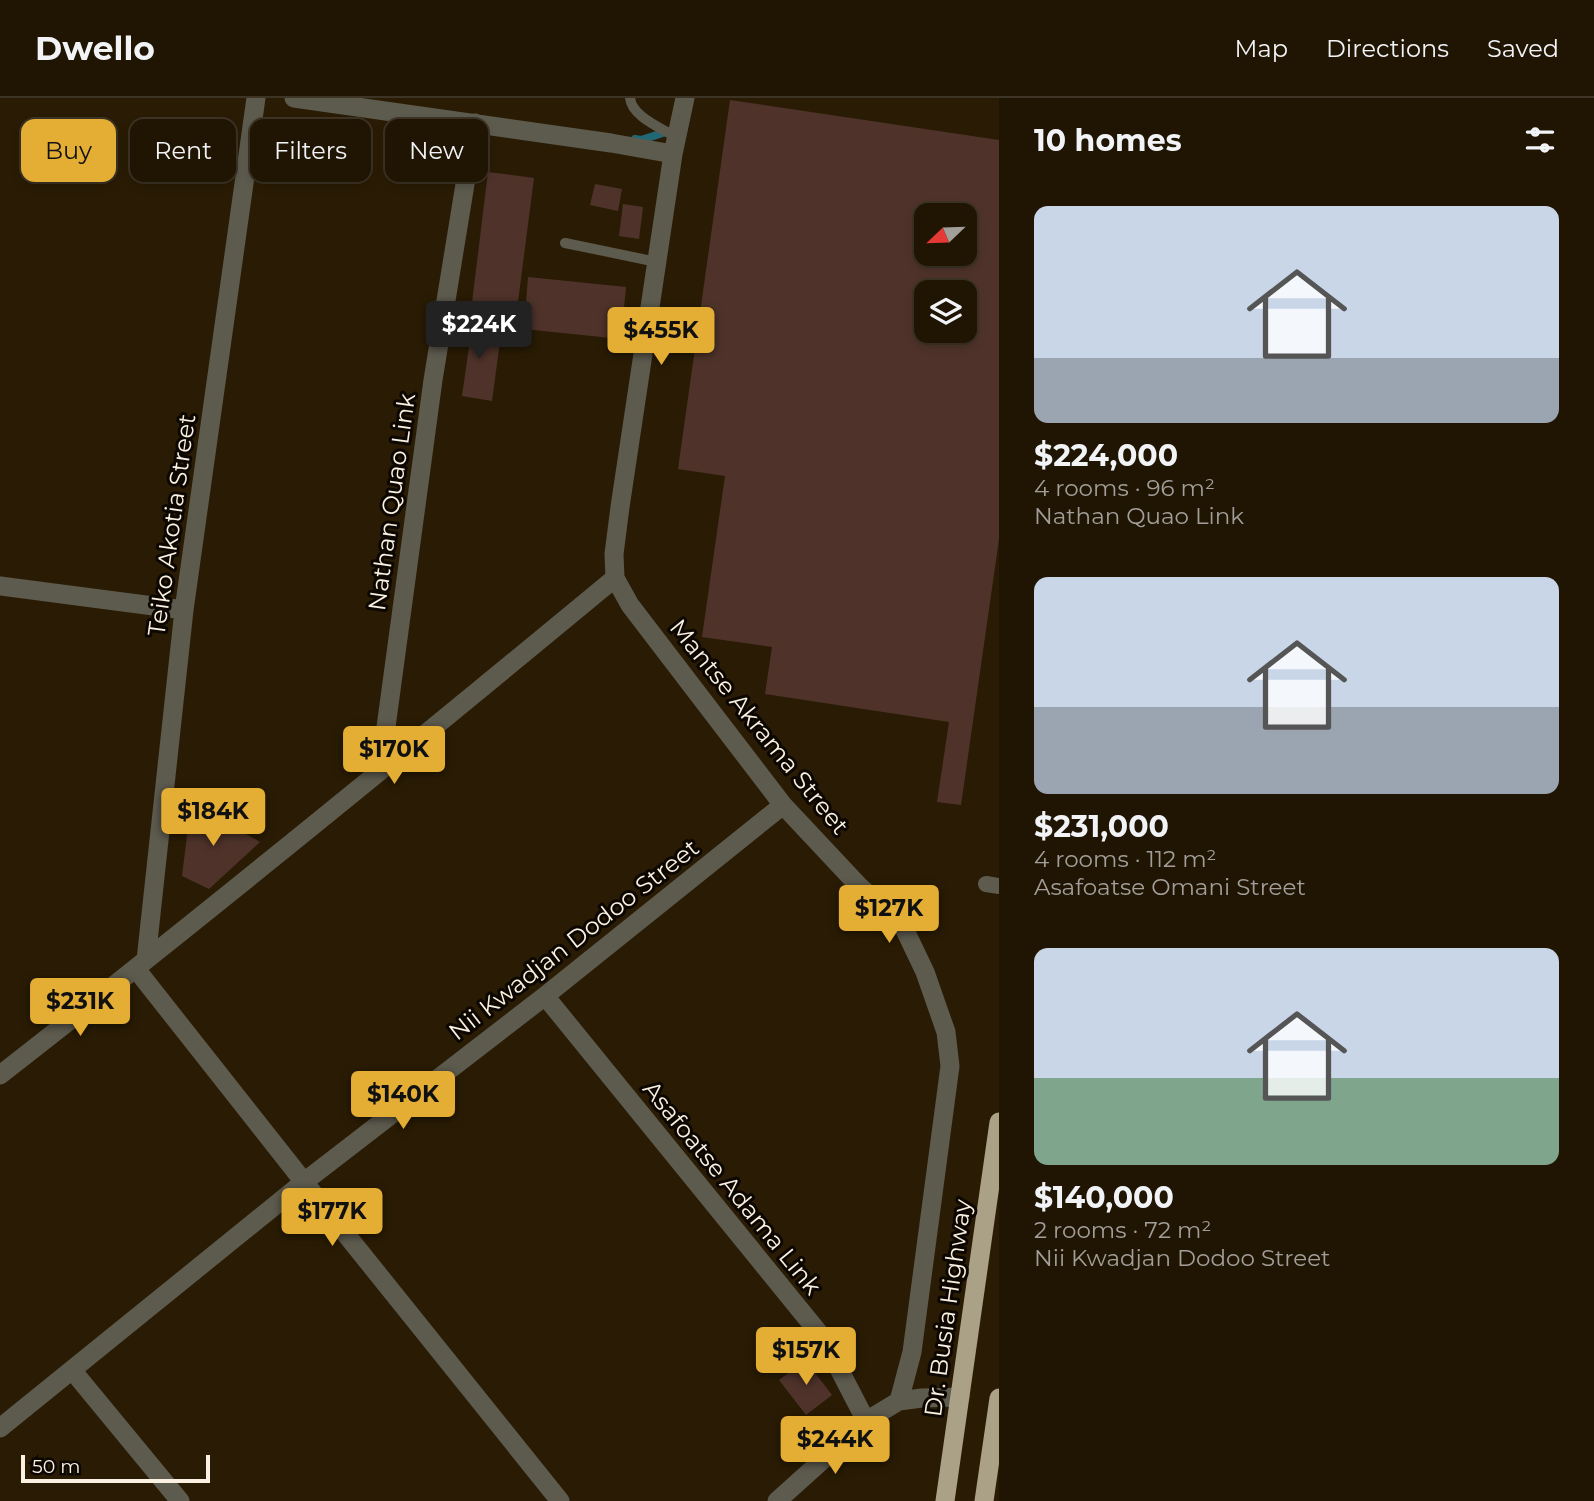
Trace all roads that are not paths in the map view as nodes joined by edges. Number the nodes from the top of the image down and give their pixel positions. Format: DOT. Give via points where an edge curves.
graph roads {
  1 [pos="256,98"];
  2 [pos="294,98"];
  3 [pos="629,98"];
  4 [pos="685,98"];
  5 [pos="446,119"];
  6 [pos="488,125"];
  7 [pos="675,146"];
  8 [pos="465,182"];
  9 [pos="565,243"];
  10 [pos="657,262"];
  11 [pos="615,578"];
  12 [pos="0,586"];
  13 [pos="184,610"];
  14 [pos="390,764"];
  15 [pos="783,805"];
  16 [pos="141,965"];
  17 [pos="545,996"];
  18 [pos="0,1075"];
  19 [pos="999,1122"];
  20 [pos="304,1182"];
  21 [pos="72,1370"];
  22 [pos="960,1396"];
  23 [pos="999,1398"];
  24 [pos="899,1401"];
  25 [pos="866,1421"];
  26 [pos="0,1428"];
  27 [pos="180,1501"];
  28 [pos="560,1501"];
  29 [pos="777,1501"];
  30 [pos="945,1501"];
  31 [pos="984,1501"];
  1 -- 13 [label="street, Teiko Akotia Street"];
  2 -- 5 [label="street"];
  3 -- 7 [label="lane" via="639,115"];
  4 -- 7 [label="street"];
  6 -- 7 [label="street" via="611,143"];
  7 -- 10 [label="street"];
  8 -- 14 [label="street, Nathan Quao Link" via="386,727"];
  9 -- 10 [label="lane"];
  10 -- 11 [label="street" via="620,507"];
  11 -- 14 [label="street"];
  11 -- 15 [label="street, Mantse Akrama Street" via="630,605"];
  12 -- 13 [label="street"];
  13 -- 16 [label="street, Teiko Akotia Street"];
  14 -- 16 [label="street"];
  15 -- 17 [label="street, Nii Kwadjan Dodoo Street"];
  15 -- 24 [label="street, Mantse Akrama Street" via="903,926 946,1032 950,1066 912,1352"];
  16 -- 18 [label="street"];
  16 -- 20 [label="street"];
  17 -- 20 [label="street, Nii Kwadjan Dodoo Street"];
  17 -- 25 [label="street, Asafoatse Adama Link" via="823,1338"];
  19 -- 22 [label="highway, Dr. Busia Highway"];
  20 -- 21 [label="street, Nii Kwadjan Dodoo Street"];
  20 -- 28 [label="street"];
  21 -- 26 [label="street, Nii Kwadjan Dodoo Street"];
  21 -- 27 [label="street"];
  22 -- 24 [label="street"];
  22 -- 30 [label="highway, Dr. Busia Highway"];
  23 -- 31 [label="highway"];
  24 -- 25 [label="street"];
  25 -- 29 [label="street"];
}
